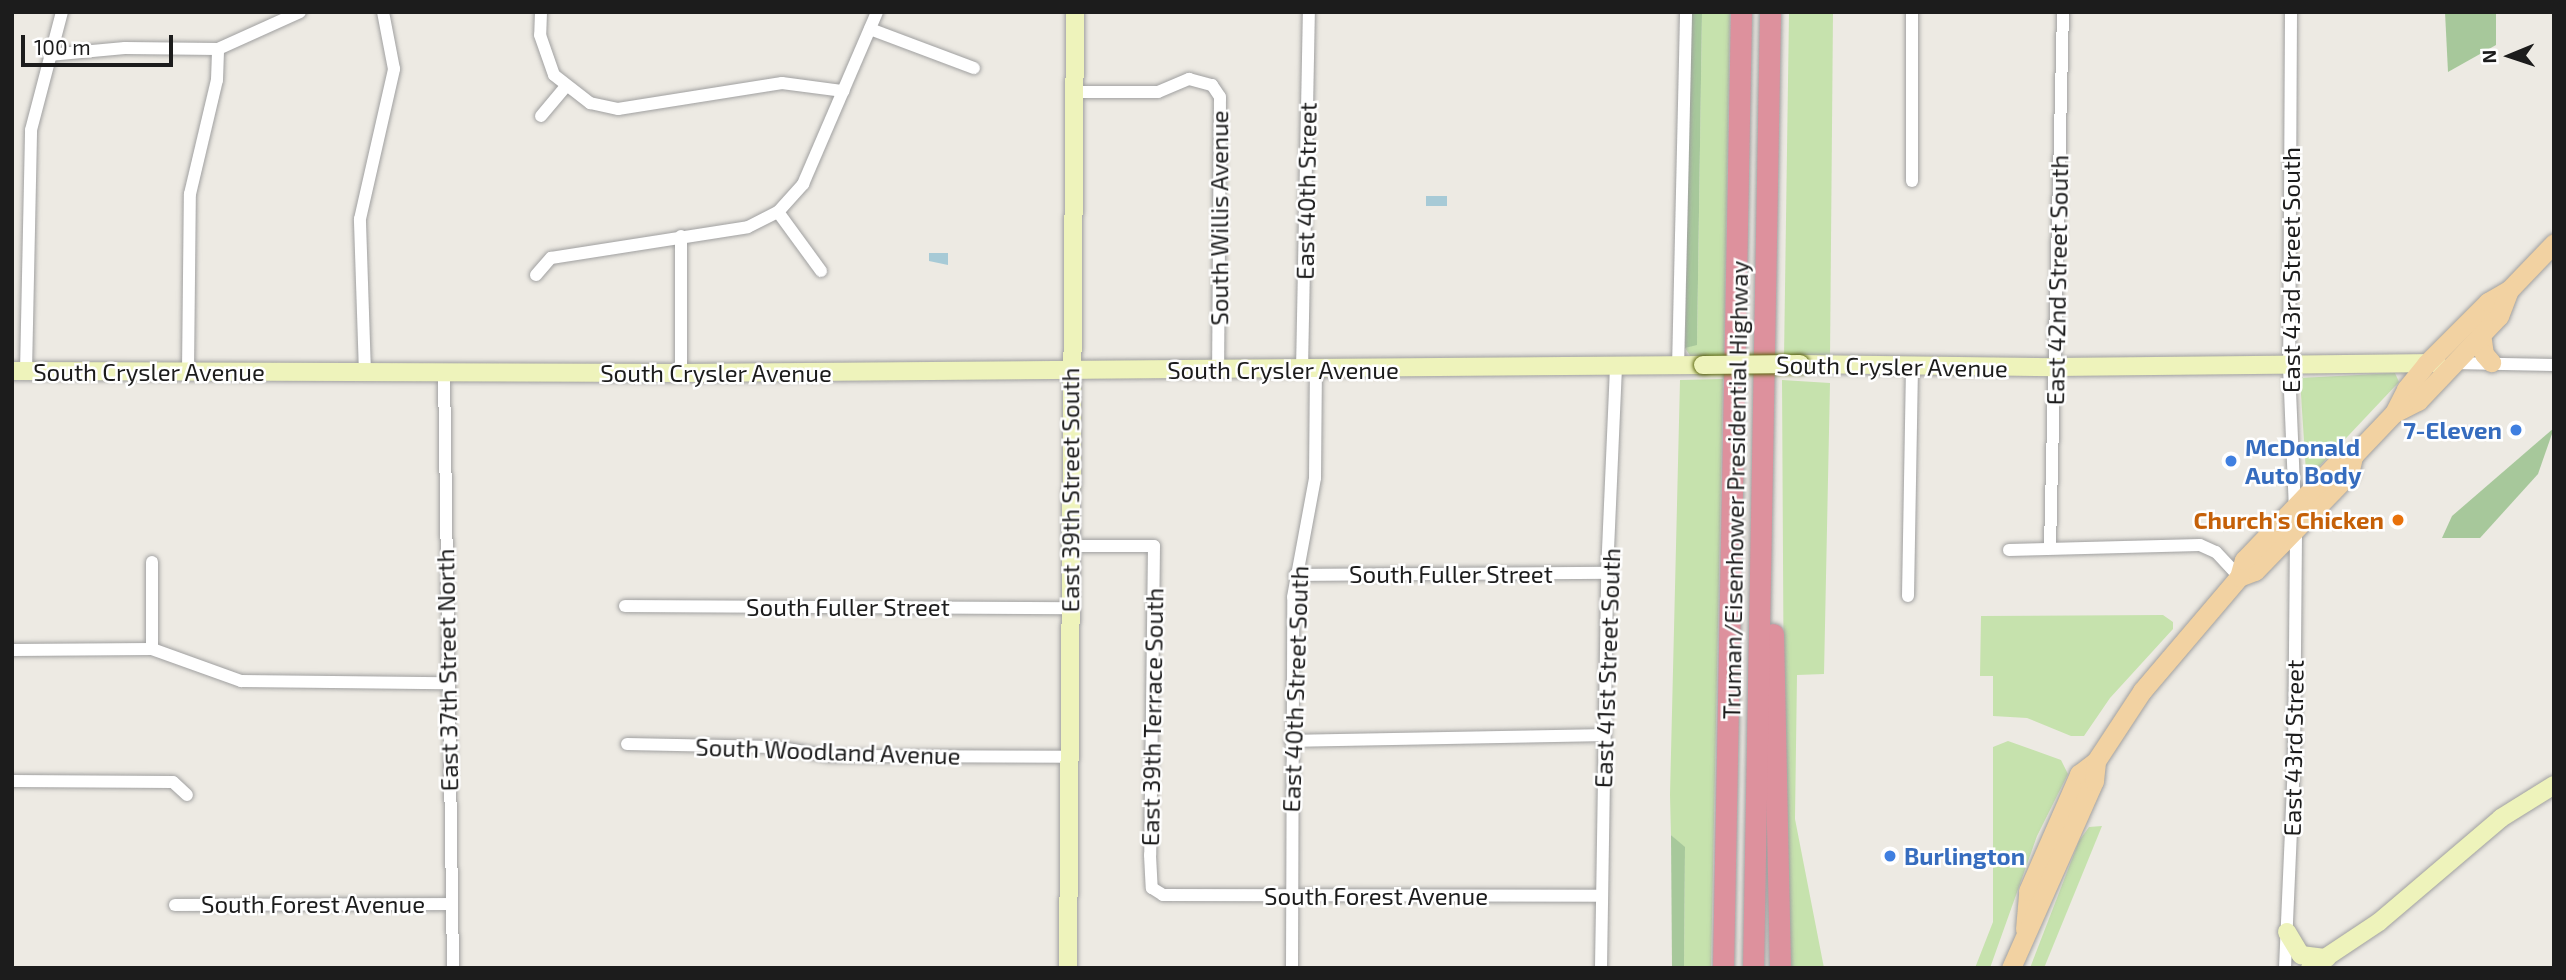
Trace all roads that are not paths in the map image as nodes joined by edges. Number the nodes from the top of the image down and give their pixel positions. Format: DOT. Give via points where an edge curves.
graph roads {
  1 [pos="62,12"];
  2 [pos="300,12"];
  3 [pos="383,12"];
  4 [pos="541,12"];
  5 [pos="877,12"];
  6 [pos="1075,12"];
  7 [pos="1309,12"];
  8 [pos="1686,12"];
  9 [pos="1741,12"];
  10 [pos="1770,12"];
  11 [pos="1912,12"];
  12 [pos="2063,12"];
  13 [pos="2291,12"];
  14 [pos="870,29"];
  15 [pos="218,49"];
  16 [pos="49,55"];
  17 [pos="974,68"];
  18 [pos="565,87"];
  19 [pos="843,91"];
  20 [pos="1074,92"];
  21 [pos="541,116"];
  22 [pos="1912,181"];
  23 [pos="778,212"];
  24 [pos="681,236"];
  25 [pos="2554,243"];
  26 [pos="821,271"];
  27 [pos="536,275"];
  28 [pos="2510,290"];
  29 [pos="2481,333"];
  30 [pos="2491,362"];
  31 [pos="2450,363"];
  32 [pos="2426,364"];
  33 [pos="2554,365"];
  34 [pos="2290,366"];
  35 [pos="1912,367"];
  36 [pos="1616,368"];
  37 [pos="1678,368"];
  38 [pos="2056,368"];
  39 [pos="1309,369"];
  40 [pos="1218,370"];
  41 [pos="1070,371"];
  42 [pos="19,372"];
  43 [pos="188,372"];
  44 [pos="365,373"];
  45 [pos="444,373"];
  46 [pos="681,373"];
  47 [pos="2394,413"];
  48 [pos="1764,414"];
  49 [pos="2353,456"];
  50 [pos="2295,507"];
  51 [pos="2296,528"];
  52 [pos="1070,546"];
  53 [pos="2050,547"];
  54 [pos="2009,550"];
  55 [pos="152,562"];
  56 [pos="1607,573"];
  57 [pos="1295,575"];
  58 [pos="2239,577"];
  59 [pos="1908,596"];
  60 [pos="625,606"];
  61 [pos="1070,608"];
  62 [pos="152,649"];
  63 [pos="12,650"];
  64 [pos="446,683"];
  65 [pos="1604,735"];
  66 [pos="1291,741"];
  67 [pos="627,744"];
  68 [pos="1070,757"];
  69 [pos="12,782"];
  70 [pos="2554,785"];
  71 [pos="187,794"];
  72 [pos="1152,888"];
  73 [pos="1292,896"];
  74 [pos="1602,896"];
  75 [pos="451,904"];
  76 [pos="175,905"];
  77 [pos="2287,932"];
  78 [pos="2327,958"];
  79 [pos="453,968"];
  80 [pos="1068,968"];
  81 [pos="1292,968"];
  82 [pos="1601,968"];
  83 [pos="1723,968"];
  84 [pos="1753,968"];
  85 [pos="1780,968"];
  86 [pos="2011,968"];
  87 [pos="2285,968"];
  88 [pos="2310,968"];
  1 -- 16 [label="street"];
  2 -- 15 [label="street"];
  3 -- 44 [label="street" via="394,69 360,219"];
  4 -- 18 [label="street" via="544,56"];
  5 -- 14 [label="street"];
  6 -- 20 [label="main road, East 39th Street South"];
  7 -- 39 [label="street, East 40th Street"];
  8 -- 37 [label="street"];
  9 -- 83 [label="highway, Truman/Eisenhower Presidential Highway"];
  10 -- 48 [label="highway, Truman/Eisenhower Presidential Highway"];
  11 -- 22 [label="street"];
  12 -- 38 [label="street, East 42nd Street South"];
  13 -- 34 [label="street, East 43rd Street South"];
  14 -- 17 [label="street"];
  14 -- 19 [label="street"];
  15 -- 16 [label="street" via="125,48"];
  15 -- 43 [label="street" via="217,80 190,194"];
  16 -- 42 [label="street" via="31,130"];
  18 -- 19 [label="street" via="590,103 618,109 782,83"];
  18 -- 21 [label="street"];
  19 -- 23 [label="street" via="803,184"];
  20 -- 40 [label="street, South Willis Avenue" via="1144,94 1189,79 1214,87 1220,97"];
  20 -- 41 [label="main road, East 39th Street South"];
  23 -- 24 [label="street" via="748,227"];
  23 -- 26 [label="street"];
  24 -- 27 [label="street" via="551,258"];
  24 -- 46 [label="street"];
  25 -- 28 [label="main road"];
  28 -- 29 [label="main road" via="2498,316"];
  28 -- 32 [label="main road" via="2488,302"];
  29 -- 30 [label="main road" via="2484,354"];
  29 -- 31 [label="main road"];
  30 -- 31 [label="street, South Crysler Avenue"];
  30 -- 33 [label="street, South Crysler Avenue"];
  31 -- 32 [label="main road, South Crysler Avenue"];
  31 -- 47 [label="main road" via="2418,401"];
  32 -- 34 [label="main road, South Crysler Avenue"];
  32 -- 47 [label="main road"];
  34 -- 38 [label="main road, South Crysler Avenue"];
  34 -- 50 [label="street, East 43rd Street South"];
  35 -- 37 [label="main road, South Crysler Avenue, bridge"];
  35 -- 38 [label="main road, South Crysler Avenue"];
  35 -- 59 [label="street"];
  36 -- 37 [label="main road, South Crysler Avenue"];
  36 -- 39 [label="main road, South Crysler Avenue"];
  36 -- 56 [label="street, East 41st Street South"];
  38 -- 53 [label="street, East 42nd Street South"];
  39 -- 40 [label="main road, South Crysler Avenue"];
  39 -- 57 [label="street, East 40th Street South" via="1315,478"];
  40 -- 41 [label="main road, South Crysler Avenue"];
  41 -- 46 [label="main road, South Crysler Avenue"];
  41 -- 52 [label="main road, East 39th Street South"];
  42 -- 43 [label="main road, South Crysler Avenue"];
  43 -- 44 [label="main road, South Crysler Avenue"];
  44 -- 45 [label="main road, South Crysler Avenue"];
  45 -- 46 [label="main road, South Crysler Avenue"];
  45 -- 64 [label="street, East 37th Street North"];
  47 -- 49 [label="main road"];
  48 -- 84 [label="highway, Truman/Eisenhower Presidential Highway"];
  48 -- 85 [label="highway"];
  49 -- 50 [label="main road" via="2340,460"];
  49 -- 51 [label="main road" via="2349,474"];
  50 -- 51 [label="street, East 43rd Street South"];
  50 -- 58 [label="main road" via="2244,560"];
  51 -- 58 [label="main road" via="2255,571"];
  51 -- 77 [label="street, East 43rd Street"];
  52 -- 61 [label="main road, East 39th Street South"];
  52 -- 72 [label="street, East 39th Terrace South" via="1154,546"];
  53 -- 54 [label="street"];
  53 -- 58 [label="street" via="2200,545 2216,552"];
  55 -- 62 [label="street"];
  56 -- 57 [label="street, South Fuller Street"];
  56 -- 65 [label="street, East 41st Street South"];
  57 -- 66 [label="street, East 40th Street South"];
  58 -- 86 [label="main road" via="2142,691 2096,761 2079,774 2028,891 2025,929"];
  60 -- 61 [label="street, South Fuller Street"];
  61 -- 68 [label="main road, East 39th Street South"];
  62 -- 63 [label="street"];
  62 -- 64 [label="street" via="241,681"];
  64 -- 75 [label="street, East 37th Street North"];
  65 -- 66 [label="street"];
  65 -- 74 [label="street, East 41st Street South"];
  66 -- 73 [label="street, East 40th Street South"];
  67 -- 68 [label="street, South Woodland Avenue" via="775,747 830,756"];
  68 -- 80 [label="main road, East 39th Street South"];
  69 -- 71 [label="street" via="173,782"];
  70 -- 78 [label="main road" via="2501,818 2391,913"];
  72 -- 73 [label="street, South Forest Avenue" via="1174,897"];
  73 -- 74 [label="street, South Forest Avenue"];
  73 -- 81 [label="street, East 40th Street South"];
  74 -- 82 [label="street, East 41st Street South"];
  75 -- 76 [label="street, South Forest Avenue"];
  75 -- 79 [label="street, East 37th Street North"];
  77 -- 78 [label="main road" via="2301,955"];
  77 -- 87 [label="street, East 43rd Street"];
  78 -- 88 [label="main road"];
}
